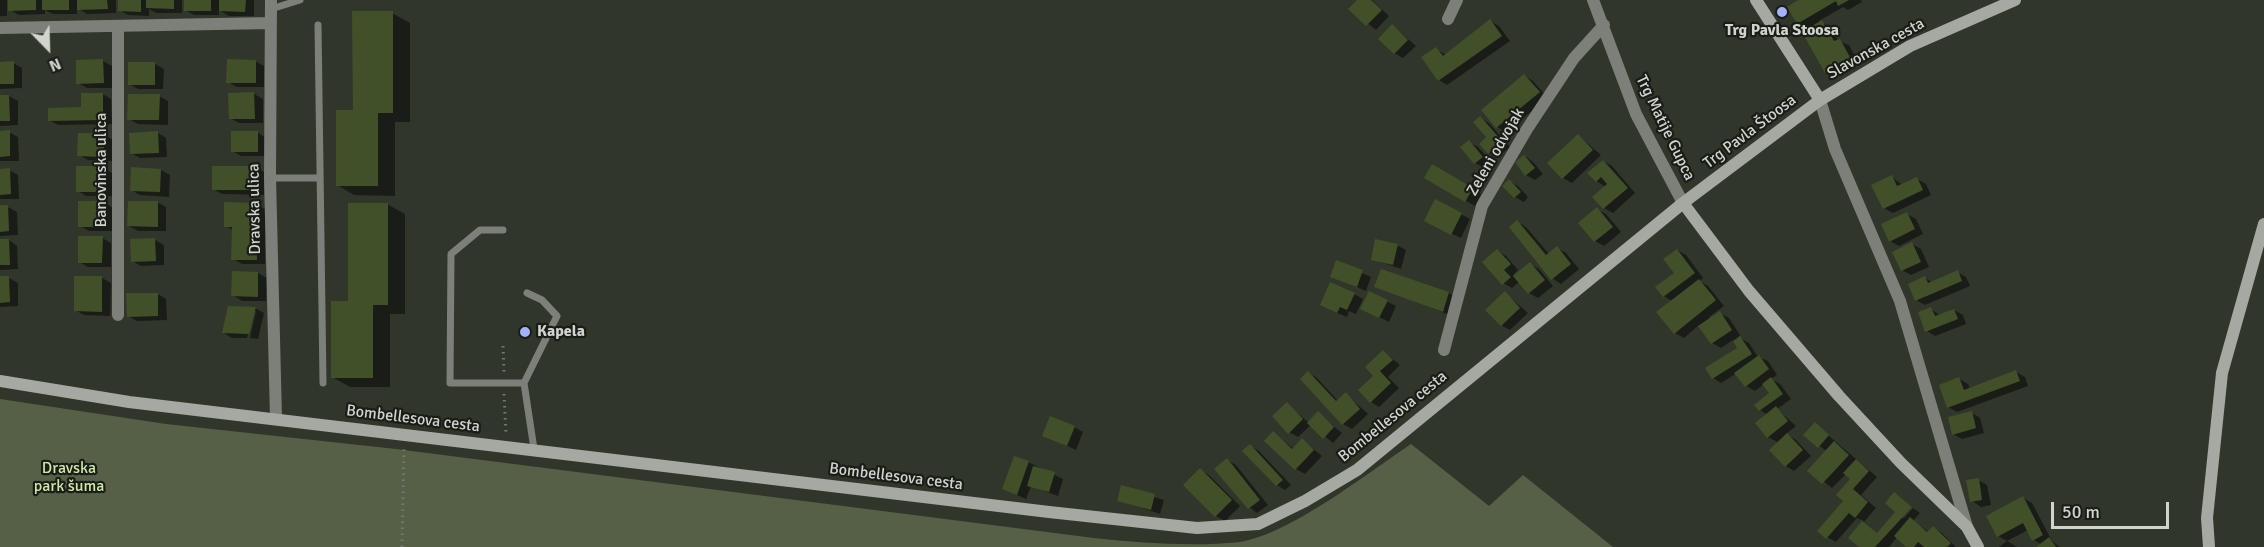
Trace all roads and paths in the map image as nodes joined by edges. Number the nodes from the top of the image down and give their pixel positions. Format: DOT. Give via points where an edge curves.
graph roads {
  1 [pos="300,0"];
  2 [pos="1457,0"];
  3 [pos="1593,0"];
  4 [pos="1756,0"];
  5 [pos="2015,0"];
  6 [pos="271,5"];
  7 [pos="1448,19"];
  8 [pos="271,23"];
  9 [pos="318,25"];
  10 [pos="1604,25"];
  11 [pos="118,26"];
  12 [pos="0,28"];
  13 [pos="1820,100"];
  14 [pos="270,178"];
  15 [pos="320,178"];
  16 [pos="1683,202"];
  17 [pos="2264,224"];
  18 [pos="503,230"];
  19 [pos="526,293"];
  20 [pos="118,315"];
  21 [pos="1444,350"];
  22 [pos="0,381"];
  23 [pos="323,383"];
  24 [pos="524,383"];
  25 [pos="276,418"];
  26 [pos="405,435"];
  27 [pos="534,449"];
  28 [pos="1967,527"];
  29 [pos="402,547"];
  30 [pos="1978,547"];
  31 [pos="2209,547"];
  1 -- 6 [label="lane"];
  2 -- 7 [label="street"];
  3 -- 10 [label="street, Trg Matije Gupca"];
  4 -- 13 [label="street"];
  5 -- 13 [label="street, Slavonska cesta" via="1910,46"];
  6 -- 8 [label="street, Dravska ulica"];
  8 -- 11 [label="street"];
  8 -- 14 [label="street, Dravska ulica"];
  9 -- 15 [label="lane"];
  10 -- 16 [label="street, Trg Matije Gupca" via="1636,114"];
  10 -- 21 [label="street, Zeleni odvojak" via="1568,67 1482,206"];
  11 -- 12 [label="street"];
  11 -- 20 [label="street, Banovinska ulica"];
  13 -- 16 [label="street, Trg Pavla Štoosa"];
  13 -- 28 [label="street, Trg Pavla Štoosa" via="1835,148 1900,301"];
  14 -- 15 [label="lane"];
  14 -- 25 [label="street, Dravska ulica"];
  15 -- 23 [label="lane"];
  16 -- 27 [label="street, Bombellesova cesta" via="1356,470 1258,524 1197,528"];
  16 -- 28 [label="street, Trg Pavla Štoosa" via="1749,291 1839,396"];
  17 -- 31 [label="street" via="2222,373 2207,518"];
  18 -- 24 [label="lane" via="480,230 451,254 450,383"];
  19 -- 24 [label="lane" via="542,300 557,316"];
  22 -- 25 [label="street, Bombellesova cesta" via="129,402"];
  24 -- 27 [label="lane"];
  25 -- 26 [label="street, Bombellesova cesta"];
  26 -- 27 [label="street, Bombellesova cesta"];
  26 -- 29 [label="path"];
  28 -- 30 [label="street, Trg Pavla Štoosa"];
}
